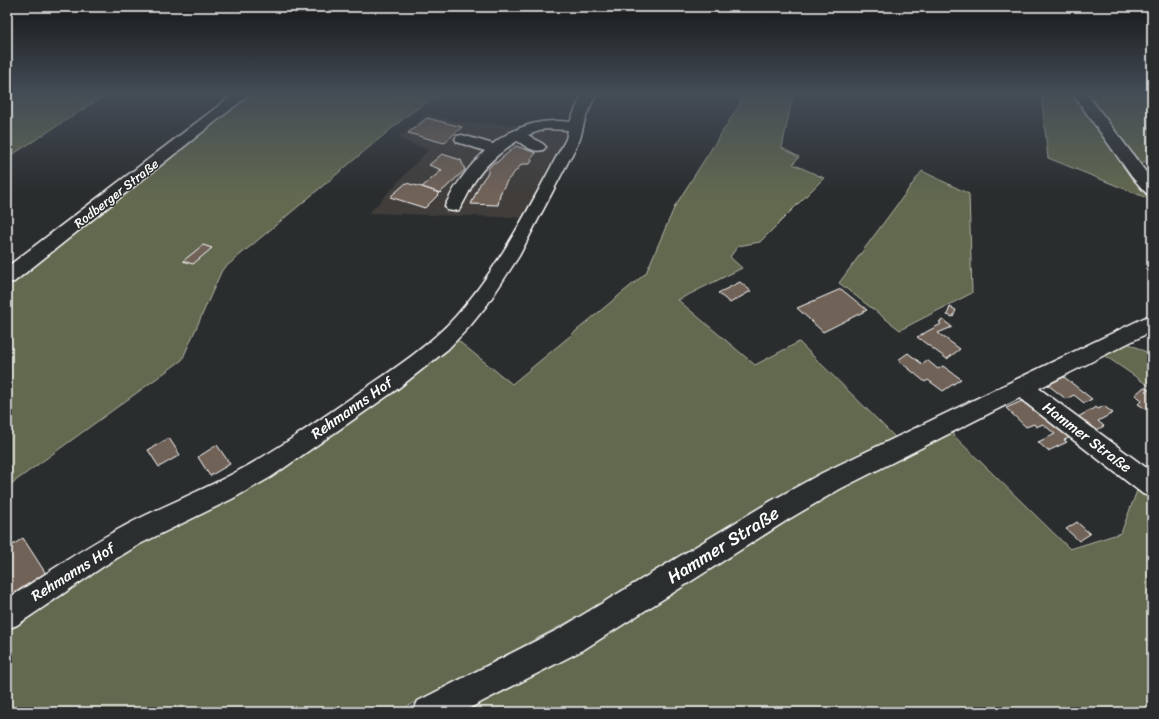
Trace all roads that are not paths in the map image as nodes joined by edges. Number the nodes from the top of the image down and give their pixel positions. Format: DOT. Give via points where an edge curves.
graph roads {
  1 [pos="576,127"];
  2 [pos="200,128"];
  3 [pos="536,128"];
  4 [pos="1104,128"];
  5 [pos="518,135"];
  6 [pos="462,139"];
  7 [pos="538,147"];
  8 [pos="495,149"];
  9 [pos="1152,190"];
  10 [pos="453,206"];
  11 [pos="7,277"];
  12 [pos="1152,322"];
  13 [pos="1021,387"];
  14 [pos="1152,486"];
  15 [pos="7,614"];
  16 [pos="429,712"];
  1 -- 15 [label="street, Rehmanns Hof" via="573,139 532,218 499,274 462,322 419,361 274,462 220,493 149,526 105,551"];
  2 -- 11 [label="street, Rodberger Straße"];
  3 -- 5 [label="street"];
  4 -- 9 [label="street"];
  5 -- 7 [label="street"];
  5 -- 8 [label="street"];
  6 -- 8 [label="street"];
  8 -- 10 [label="street" via="472,172"];
  12 -- 13 [label="main road, Hammer Straße"];
  13 -- 14 [label="street, Hammer Straße"];
  13 -- 16 [label="main road, Hammer Straße" via="831,481 572,639"];
}
